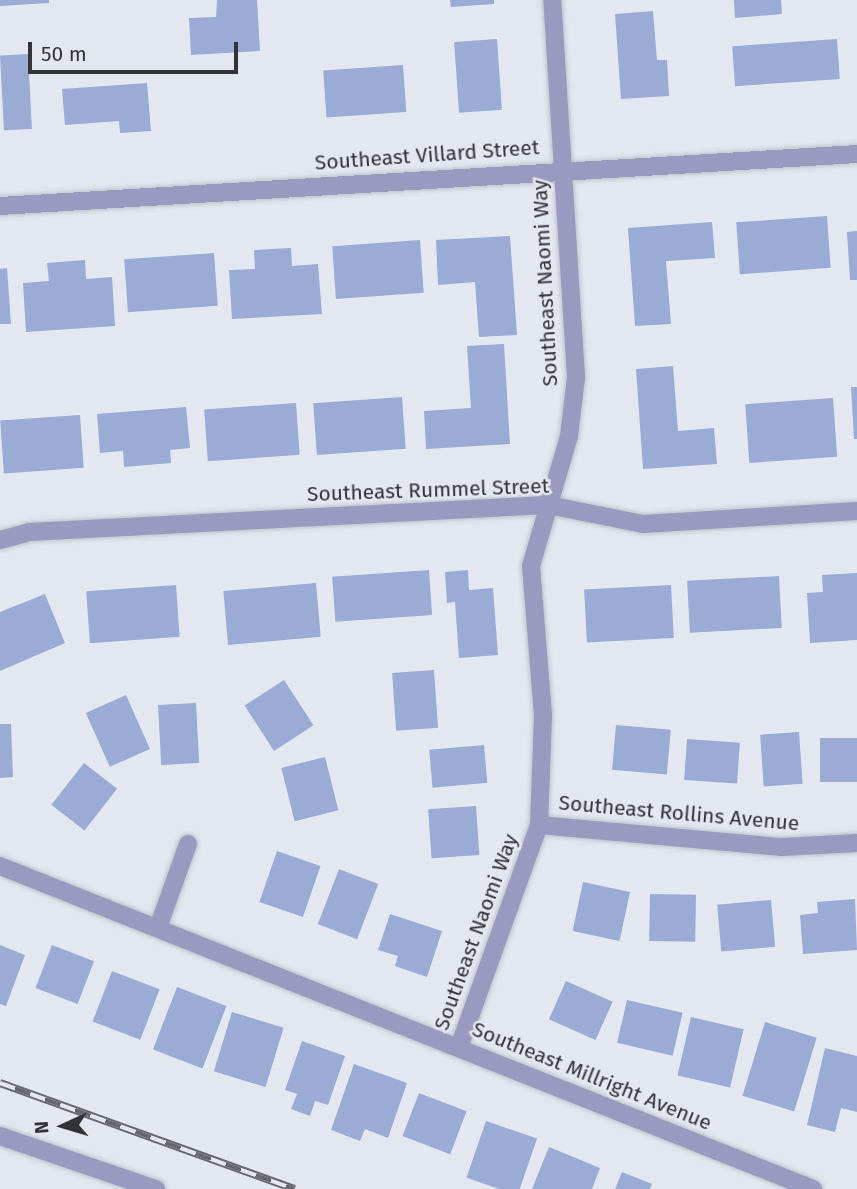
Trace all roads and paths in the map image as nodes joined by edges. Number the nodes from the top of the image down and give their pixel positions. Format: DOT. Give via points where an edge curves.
graph roads {
  1 [pos="552,0"];
  2 [pos="857,154"];
  3 [pos="562,169"];
  4 [pos="0,206"];
  5 [pos="548,505"];
  6 [pos="857,511"];
  7 [pos="0,540"];
  8 [pos="539,825"];
  9 [pos="857,843"];
  10 [pos="188,844"];
  11 [pos="0,866"];
  12 [pos="159,925"];
  13 [pos="459,1047"];
  14 [pos="0,1136"];
  15 [pos="156,1189"];
  16 [pos="813,1189"];
  1 -- 3 [label="street, Southeast Naomi Way"];
  2 -- 3 [label="street, Southeast Villard Street"];
  3 -- 4 [label="street, Southeast Villard Street"];
  3 -- 5 [label="street, Southeast Naomi Way" via="576,377 569,436"];
  5 -- 6 [label="street, Southeast Rummel Street" via="643,524"];
  5 -- 7 [label="street, Southeast Rummel Street" via="29,532"];
  5 -- 8 [label="street, Southeast Naomi Way" via="531,566 543,715"];
  8 -- 9 [label="street, Southeast Rollins Avenue" via="782,847"];
  8 -- 13 [label="street, Southeast Naomi Way"];
  10 -- 12 [label="street"];
  11 -- 12 [label="street, Southeast Millright Avenue"];
  12 -- 13 [label="street, Southeast Millright Avenue"];
  13 -- 16 [label="street, Southeast Millright Avenue"];
  14 -- 15 [label="street"];
}
